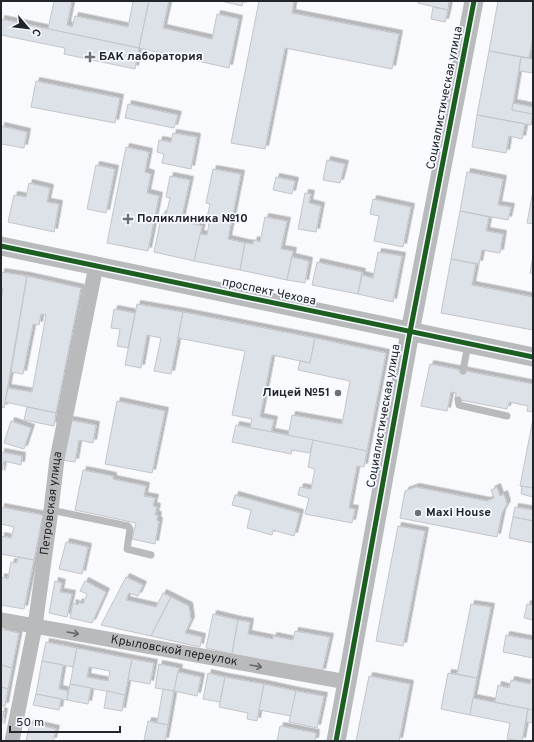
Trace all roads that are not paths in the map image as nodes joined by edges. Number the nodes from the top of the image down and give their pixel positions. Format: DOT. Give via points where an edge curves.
graph roads {
  1 [pos="474,1"];
  2 [pos="1,246"];
  3 [pos="96,266"];
  4 [pos="410,332"];
  5 [pos="468,344"];
  6 [pos="533,357"];
  7 [pos="464,371"];
  8 [pos="458,400"];
  9 [pos="507,416"];
  10 [pos="51,510"];
  11 [pos="151,555"];
  12 [pos="1,620"];
  13 [pos="34,626"];
  14 [pos="347,682"];
  15 [pos="12,741"];
  16 [pos="336,741"];
  1 -- 4 [label="street, Социалистическая улица"];
  2 -- 3 [label="street, проспект Чехова"];
  3 -- 4 [label="street, проспект Чехова"];
  3 -- 10 [label="street, Петровская улица" via="57,459"];
  4 -- 5 [label="street, проспект Чехова"];
  4 -- 14 [label="street, Социалистическая улица"];
  5 -- 6 [label="street, проспект Чехова"];
  5 -- 7 [label="lane"];
  8 -- 9 [label="lane" via="459,405"];
  10 -- 11 [label="lane" via="128,526 130,529 127,549"];
  10 -- 13 [label="street, Петровская улица"];
  12 -- 13 [label="street, Крыловской переулок"];
  13 -- 14 [label="street, Крыловской переулок, one-way"];
  13 -- 15 [label="street, Петровская улица"];
  14 -- 16 [label="street, Социалистическая улица"];
}
